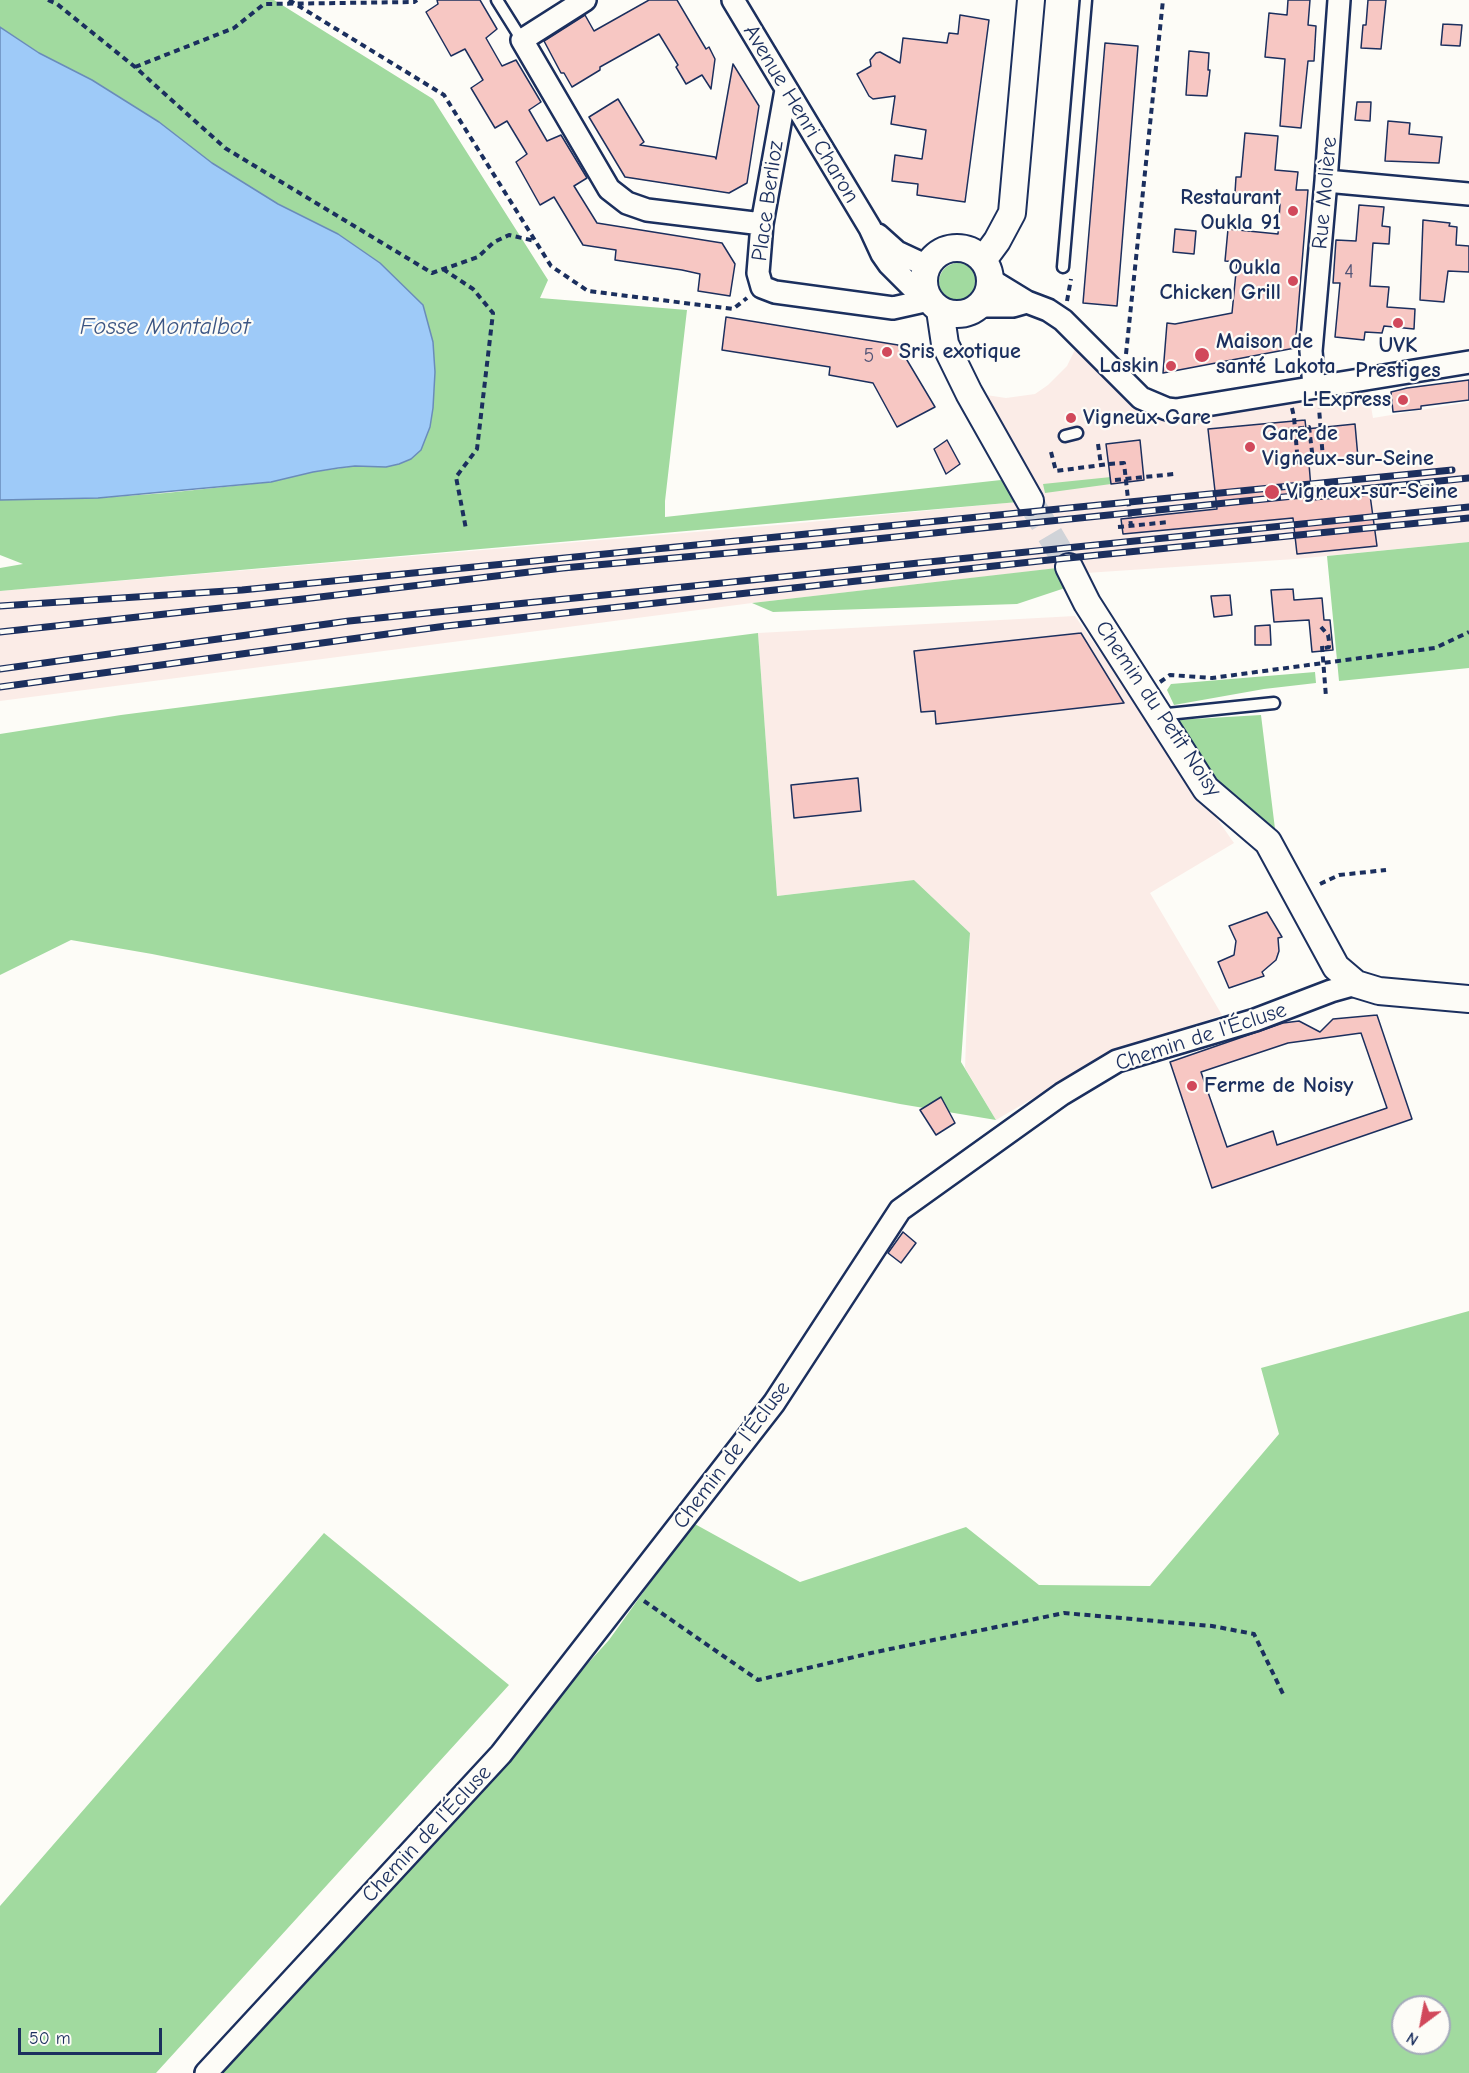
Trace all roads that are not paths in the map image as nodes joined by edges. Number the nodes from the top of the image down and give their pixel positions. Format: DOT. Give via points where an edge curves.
graph roads {
  1 [pos="497,0"];
  2 [pos="585,0"];
  3 [pos="733,0"];
  4 [pos="1030,0"];
  5 [pos="1086,0"];
  6 [pos="1339,0"];
  7 [pos="522,40"];
  8 [pos="786,90"];
  9 [pos="1326,181"];
  10 [pos="1469,194"];
  11 [pos="762,224"];
  12 [pos="1063,267"];
  13 [pos="987,270"];
  14 [pos="930,292"];
  15 [pos="1028,302"];
  16 [pos="980,306"];
  17 [pos="1469,362"];
  18 [pos="1314,387"];
  19 [pos="1077,433"];
  20 [pos="1065,436"];
  21 [pos="1030,501"];
  22 [pos="1069,567"];
  23 [pos="1274,703"];
  24 [pos="1158,715"];
  25 [pos="1356,984"];
  26 [pos="1469,999"];
  27 [pos="206,2073"];
  1 -- 7 [label="lane"];
  2 -- 7 [label="street"];
  3 -- 8 [label="street, Avenue Henri Charon"];
  4 -- 13 [label="street" via="1012,213"];
  5 -- 12 [label="lane"];
  6 -- 9 [label="street, Rue Molière"];
  7 -- 11 [label="street" via="609,189 627,203 647,210"];
  8 -- 11 [label="street, Place Berlioz"];
  8 -- 14 [label="street, Avenue Henri Charon" via="870,228 897,252"];
  9 -- 10 [label="street"];
  9 -- 18 [label="street, Rue Molière" via="1311,351"];
  11 -- 14 [label="street, Place Berlioz" via="758,273 762,287 893,308"];
  13 -- 14 [label="street" via="968,250 949,249 933,258"];
  13 -- 15 [label="street"];
  13 -- 16 [label="street" via="990,290"];
  14 -- 16 [label="street" via="950,314 960,315"];
  14 -- 21 [label="street" via="945,344"];
  15 -- 16 [label="street"];
  15 -- 18 [label="street" via="1063,320 1141,398 1161,408 1176,410"];
  17 -- 18 [label="street"];
  19 -- 20 [label="lane"];
  22 -- 24 [label="street, Chemin du Petit Noisy" via="1087,603"];
  23 -- 24 [label="lane"];
  24 -- 25 [label="street, Chemin du Petit Noisy" via="1206,789 1268,842 1336,967"];
  25 -- 26 [label="street, Chemin du Petit Noisy" via="1379,991"];
  25 -- 27 [label="street, Chemin de l'Écluse" via="1255,1020 1118,1061 1062,1094 900,1210 774,1403 501,1754"];
}
